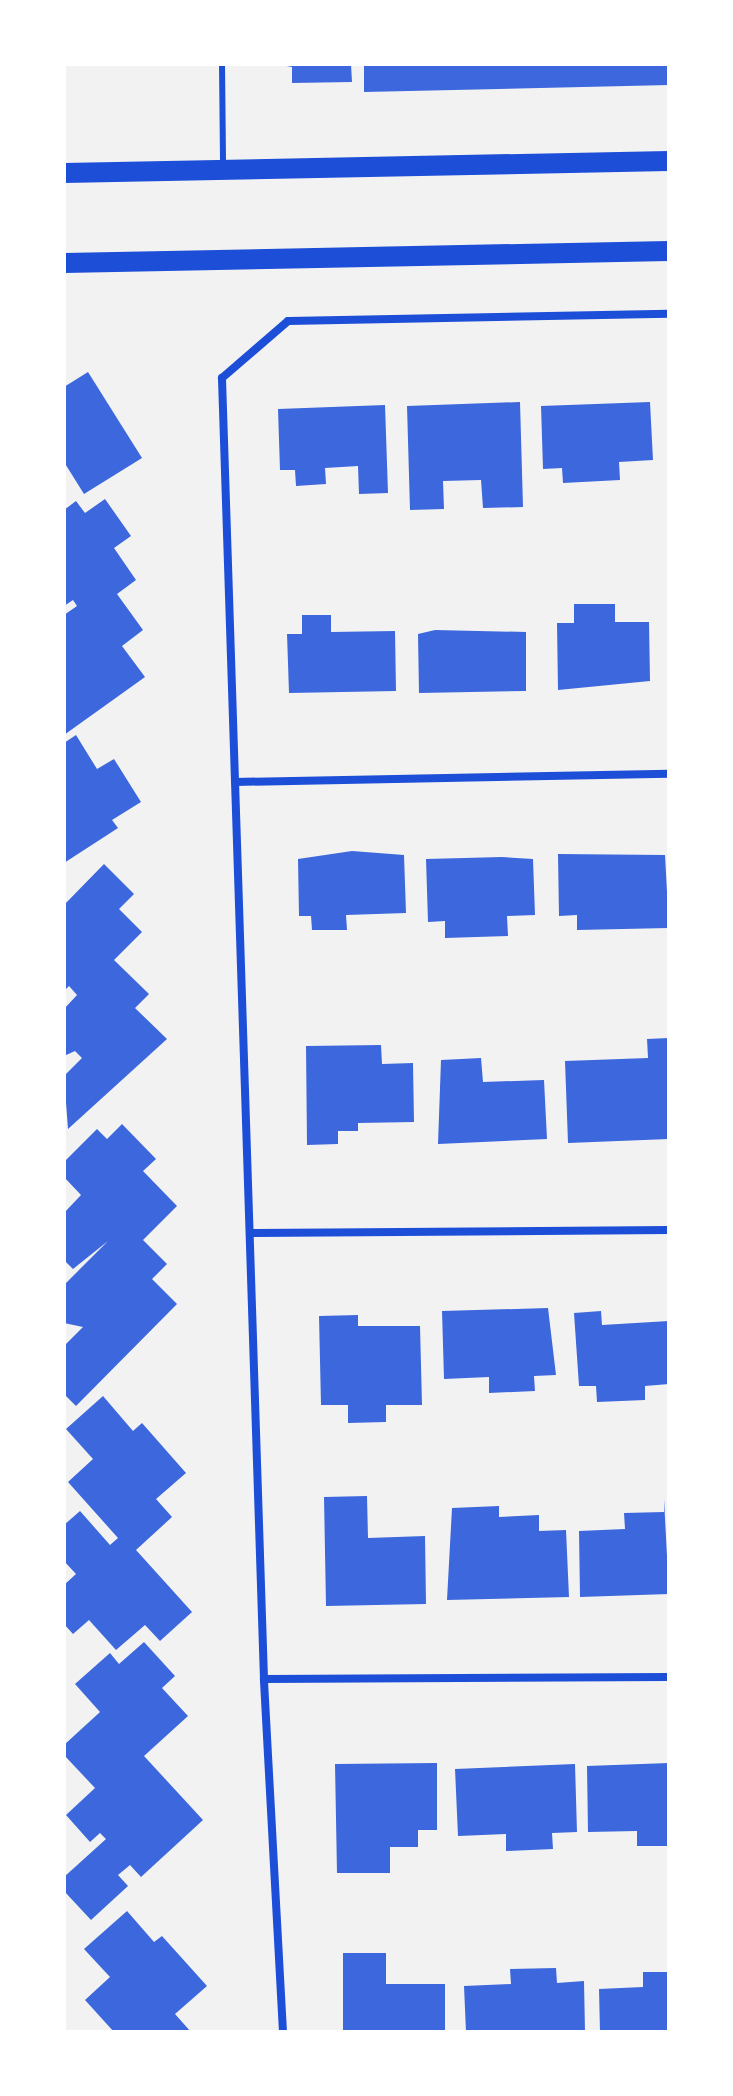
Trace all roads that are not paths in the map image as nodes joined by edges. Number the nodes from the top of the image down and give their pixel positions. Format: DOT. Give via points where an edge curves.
graph roads {
  1 [pos="222,64"];
  2 [pos="669,161"];
  3 [pos="223,170"];
  4 [pos="64,173"];
  5 [pos="669,251"];
  6 [pos="64,263"];
  7 [pos="669,314"];
  8 [pos="669,774"];
  9 [pos="235,782"];
  10 [pos="669,1230"];
  11 [pos="250,1233"];
  12 [pos="669,1677"];
  13 [pos="264,1679"];
  14 [pos="283,2032"];
  1 -- 3 [label="lane"];
  2 -- 3 [label="main road"];
  3 -- 4 [label="main road"];
  5 -- 6 [label="main road"];
  7 -- 9 [label="street" via="288,321 229,365 222,378"];
  8 -- 9 [label="street"];
  9 -- 11 [label="street"];
  10 -- 11 [label="street"];
  11 -- 13 [label="street"];
  12 -- 13 [label="street"];
  13 -- 14 [label="street"];
}
